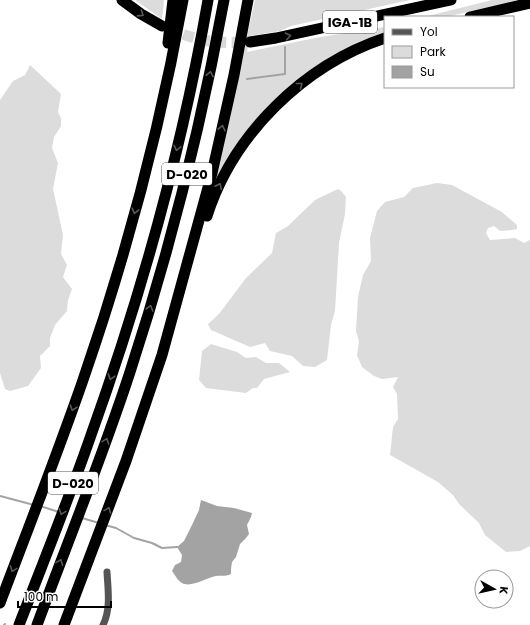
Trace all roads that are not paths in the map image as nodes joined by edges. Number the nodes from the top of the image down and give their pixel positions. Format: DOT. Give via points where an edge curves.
graph roads {
  1 [pos="122,0"];
  2 [pos="173,0"];
  3 [pos="183,0"];
  4 [pos="208,0"];
  5 [pos="224,0"];
  6 [pos="248,0"];
  7 [pos="451,0"];
  8 [pos="530,3"];
  9 [pos="474,16"];
  10 [pos="162,26"];
  11 [pos="384,38"];
  12 [pos="250,42"];
  13 [pos="145,173"];
  14 [pos="162,355"];
  15 [pos="107,572"];
  16 [pos="0,603"];
  17 [pos="19,625"];
  18 [pos="36,625"];
  19 [pos="64,625"];
  20 [pos="103,625"];
  1 -- 10 [label="highway, one-way"];
  2 -- 13 [label="highway" via="170,33"];
  3 -- 13 [label="highway" via="164,97"];
  4 -- 17 [label="highway, D-020, one-way" via="176,149 153,240 123,340 90,438"];
  18 -- 5 [label="highway, D-020, one-way" via="107,438 166,253 207,86"];
  14 -- 6 [label="highway, one-way" via="212,174"];
  12 -- 7 [label="highway, IGA-1B, one-way"];
  8 -- 9 [label="highway"];
  14 -- 11 [label="highway, one-way" via="217,190 245,142 268,114 297,87 327,65"];
  13 -- 16 [label="highway, one-way" via="83,379"];
  19 -- 14 [label="highway, one-way"];
  15 -- 20 [label="street" via="108,607"];
}
